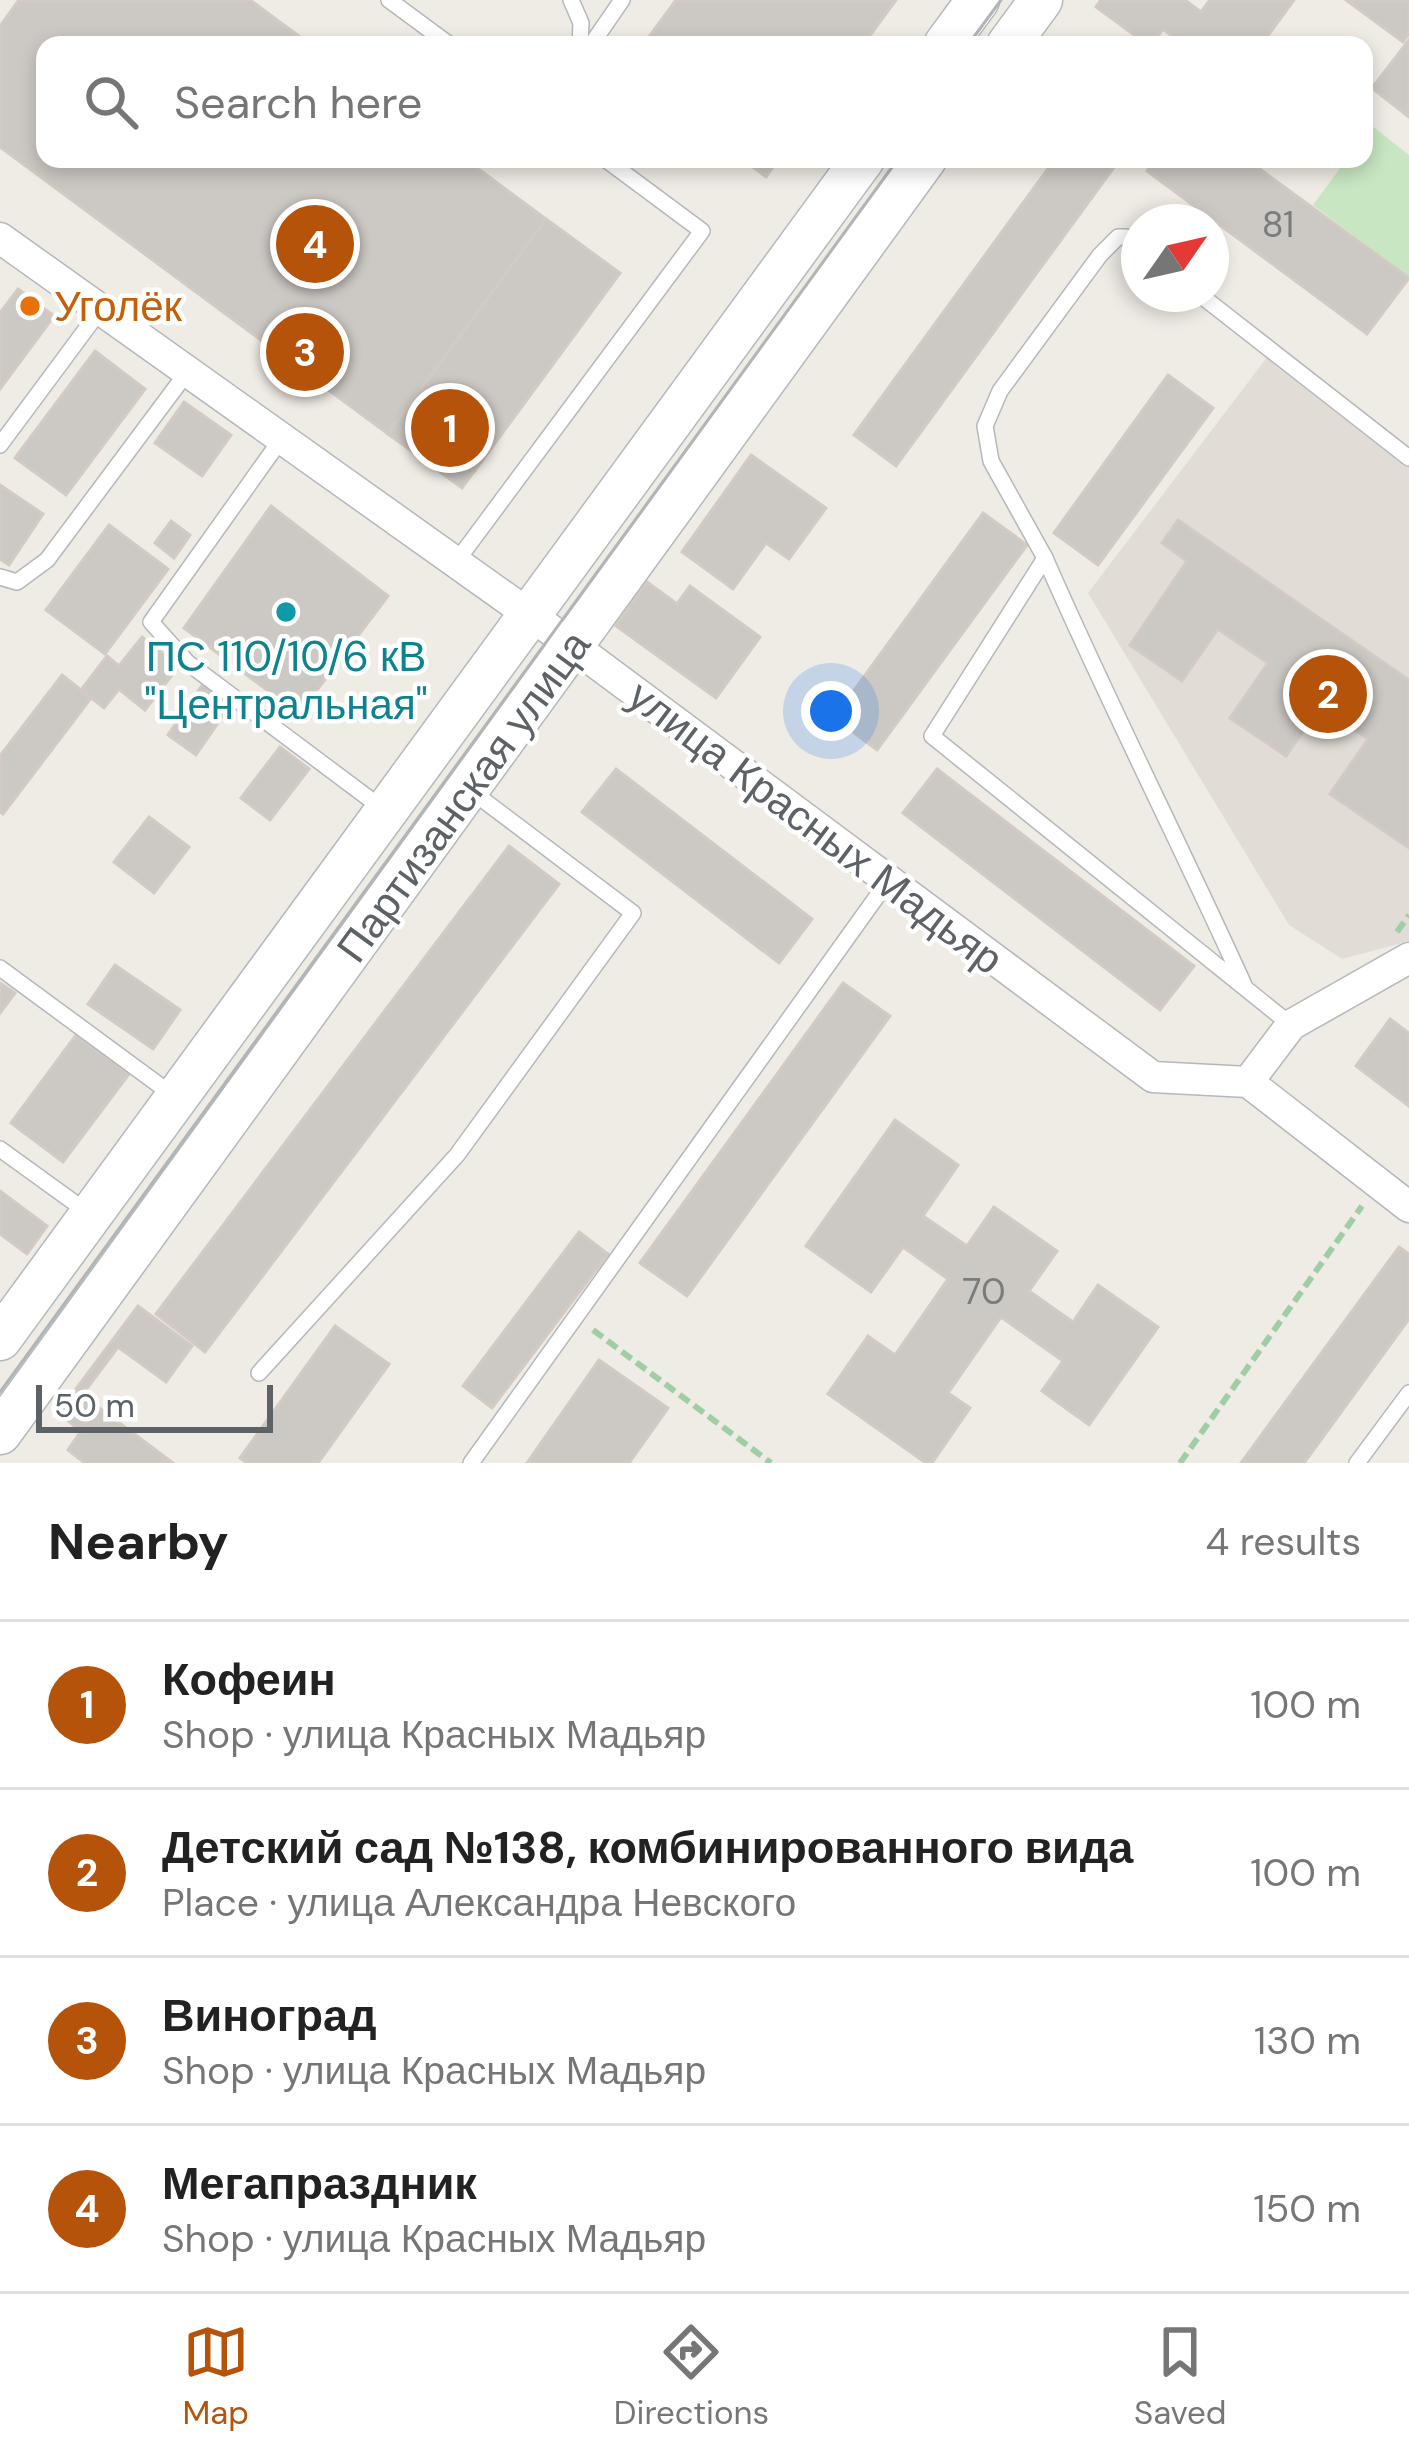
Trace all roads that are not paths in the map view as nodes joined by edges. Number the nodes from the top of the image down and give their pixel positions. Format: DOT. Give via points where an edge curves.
graph roads {
  1 [pos="389,0"];
  2 [pos="571,0"];
  3 [pos="622,0"];
  4 [pos="978,0"];
  5 [pos="1041,0"];
  6 [pos="438,36"];
  7 [pos="580,36"];
  8 [pos="597,36"];
  9 [pos="952,36"];
  10 [pos="1015,36"];
  11 [pos="617,168"];
  12 [pos="855,168"];
  13 [pos="918,168"];
  14 [pos="1121,237"];
  15 [pos="0,238"];
  16 [pos="101,309"];
  17 [pos="1222,312"];
  18 [pos="188,371"];
  19 [pos="282,438"];
  20 [pos="0,445"];
  21 [pos="1409,458"];
  22 [pos="1045,558"];
  23 [pos="456,562"];
  24 [pos="0,577"];
  25 [pos="531,615"];
  26 [pos="572,645"];
  27 [pos="468,789"];
  28 [pos="386,812"];
  29 [pos="888,881"];
  30 [pos="1408,960"];
  31 [pos="0,968"];
  32 [pos="1244,985"];
  33 [pos="1292,1025"];
  34 [pos="1248,1082"];
  35 [pos="176,1097"];
  36 [pos="0,1149"];
  37 [pos="1409,1207"];
  38 [pos="91,1215"];
  39 [pos="0,1339"];
  40 [pos="259,1373"];
  41 [pos="1409,1393"];
  42 [pos="0,1433"];
  43 [pos="471,1463"];
  44 [pos="1358,1463"];
  1 -- 6 [label="lane"];
  2 -- 7 [label="lane"];
  3 -- 8 [label="lane"];
  4 -- 9 [label="street"];
  5 -- 10 [label="street"];
  11 -- 23 [label="lane" via="702,231"];
  12 -- 25 [label="street, Партизанская улица"];
  13 -- 26 [label="street, Партизанская улица"];
  14 -- 22 [label="lane" via="1000,391 985,426 991,461"];
  15 -- 16 [label="street, улица Красных Мадьяр"];
  16 -- 18 [label="street, улица Красных Мадьяр"];
  16 -- 20 [label="lane"];
  17 -- 21 [label="lane"];
  18 -- 19 [label="street, улица Красных Мадьяр"];
  18 -- 24 [label="lane" via="46,560 17,582"];
  19 -- 23 [label="street, улица Красных Мадьяр"];
  19 -- 28 [label="lane" via="151,622 188,663"];
  22 -- 32 [label="lane"];
  22 -- 32 [label="lane" via="932,736"];
  23 -- 25 [label="street, улица Красных Мадьяр"];
  25 -- 26 [label="street, улица Красных Мадьяр"];
  25 -- 28 [label="street, Партизанская улица"];
  26 -- 27 [label="street, Партизанская улица"];
  26 -- 29 [label="street, улица Красных Мадьяр"];
  27 -- 40 [label="lane" via="633,913 457,1155"];
  27 -- 42 [label="street, Партизанская улица"];
  28 -- 35 [label="street, Партизанская улица"];
  29 -- 34 [label="street, улица Красных Мадьяр" via="1154,1077"];
  29 -- 43 [label="lane"];
  30 -- 33 [label="street"];
  31 -- 35 [label="lane"];
  32 -- 33 [label="lane"];
  33 -- 34 [label="street"];
  34 -- 37 [label="street"];
  35 -- 38 [label="street, Партизанская улица"];
  36 -- 38 [label="lane"];
  38 -- 39 [label="street, Партизанская улица"];
  41 -- 44 [label="lane"];
}
